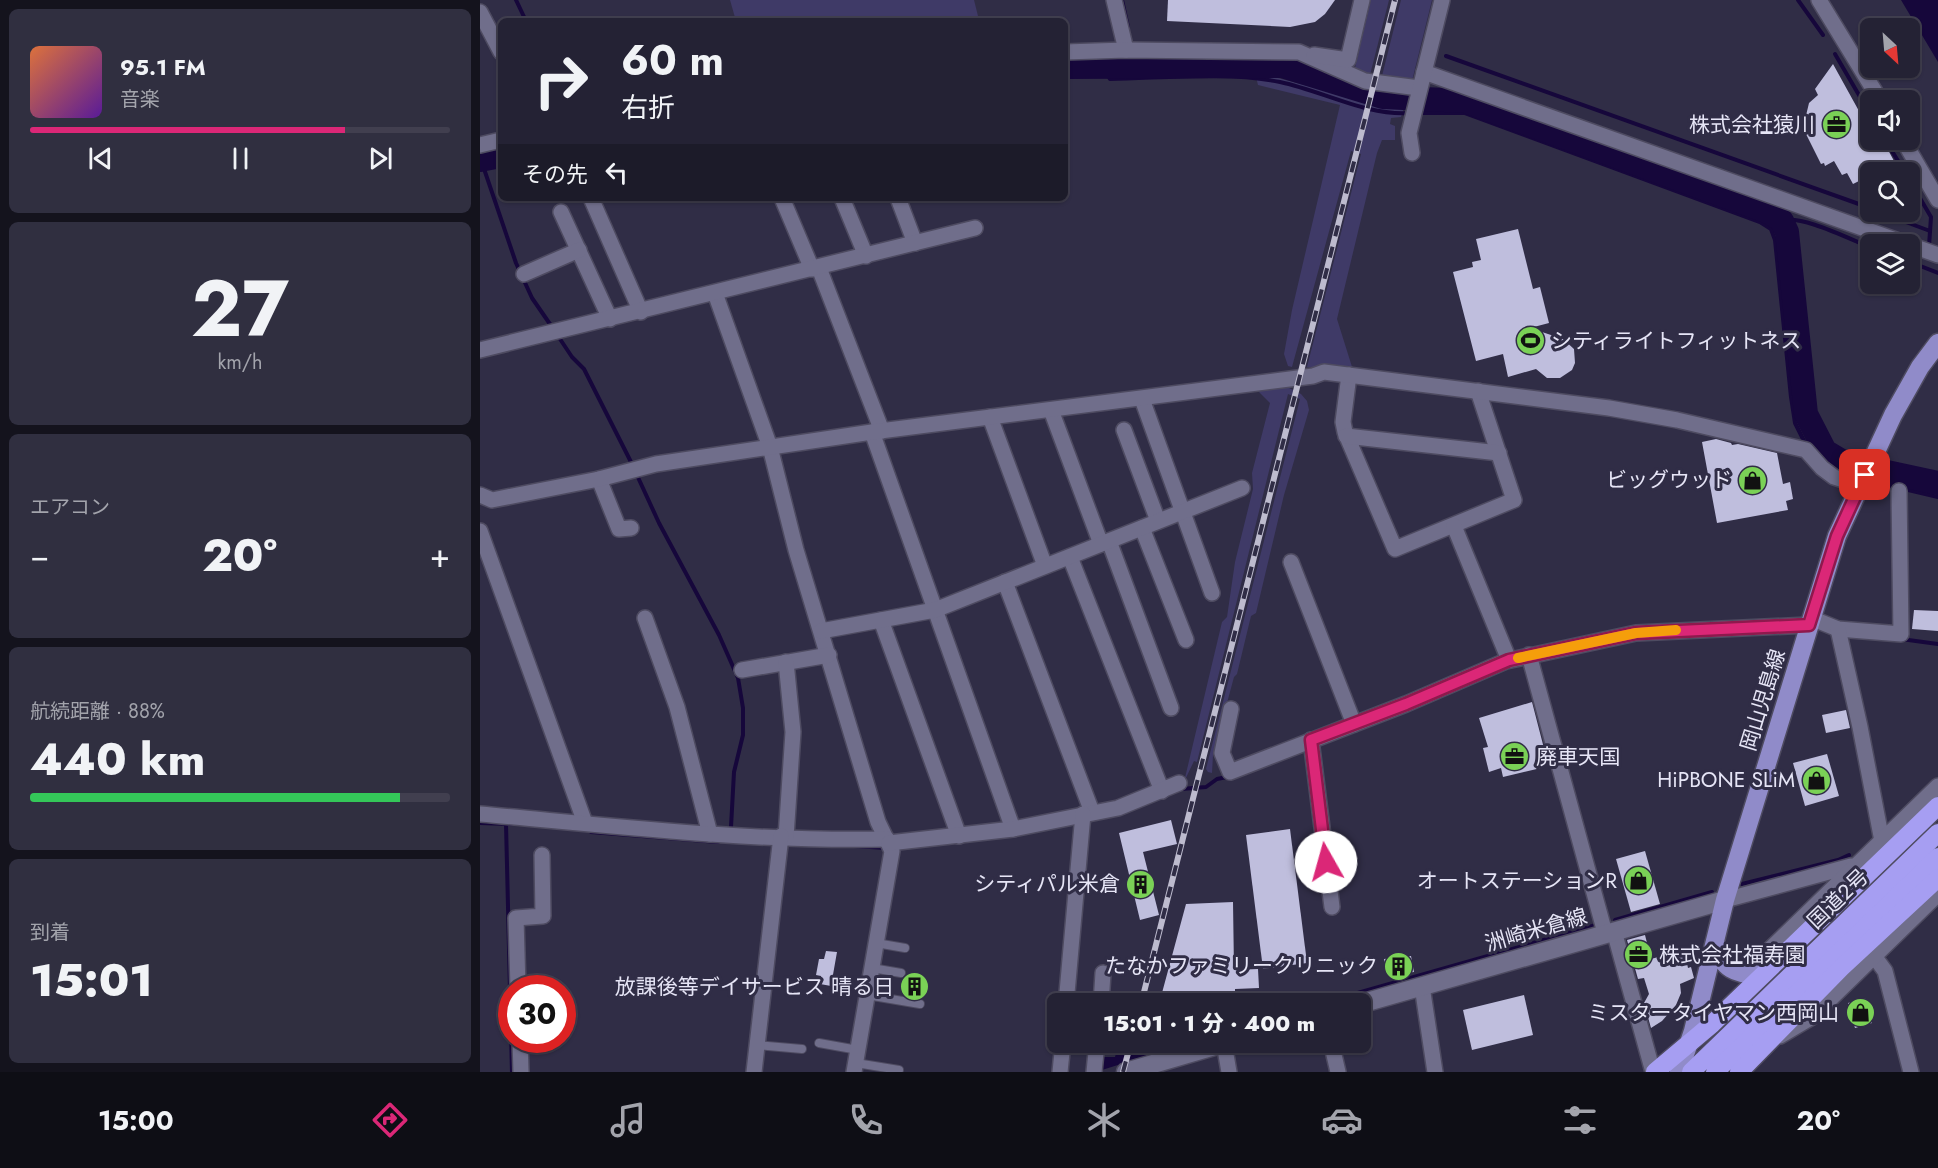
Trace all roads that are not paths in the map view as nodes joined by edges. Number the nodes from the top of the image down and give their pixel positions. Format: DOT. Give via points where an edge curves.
graph roads {
  1 [pos="1114,0"];
  2 [pos="1362,0"];
  3 [pos="1442,0"];
  4 [pos="1819,0"];
  5 [pos="480,12"];
  6 [pos="498,46"];
  7 [pos="1131,50"];
  8 [pos="1068,52"];
  9 [pos="1299,52"];
  10 [pos="1424,72"];
  11 [pos="1419,90"];
  12 [pos="1874,90"];
  13 [pos="498,141"];
  14 [pos="480,145"];
  15 [pos="1909,150"];
  16 [pos="1412,153"];
  17 [pos="1938,200"];
  18 [pos="592,201"];
  19 [pos="783,201"];
  20 [pos="843,201"];
  21 [pos="899,201"];
  22 [pos="561,212"];
  23 [pos="975,228"];
  24 [pos="1877,234"];
  25 [pos="915,243"];
  26 [pos="1920,249"];
  27 [pos="579,250"];
  28 [pos="1938,255"];
  29 [pos="866,256"];
  30 [pos="816,268"];
  31 [pos="524,274"];
  32 [pos="715,293"];
  33 [pos="641,312"];
  34 [pos="610,319"];
  35 [pos="1938,343"];
  36 [pos="480,350"];
  37 [pos="1349,375"];
  38 [pos="1478,391"];
  39 [pos="1142,399"];
  40 [pos="1051,410"];
  41 [pos="990,417"];
  42 [pos="1124,430"];
  43 [pos="877,431"];
  44 [pos="1346,436"];
  45 [pos="770,447"];
  46 [pos="1499,453"];
  47 [pos="1865,475"];
  48 [pos="599,479"];
  49 [pos="1242,488"];
  50 [pos="1899,491"];
  51 [pos="480,495"];
  52 [pos="1183,512"];
  53 [pos="1158,521"];
  54 [pos="1454,526"];
  55 [pos="631,528"];
  56 [pos="1142,528"];
  57 [pos="480,531"];
  58 [pos="1105,543"];
  59 [pos="1070,556"];
  60 [pos="1291,562"];
  61 [pos="1045,566"];
  62 [pos="1005,582"];
  63 [pos="1212,593"];
  64 [pos="935,610"];
  65 [pos="645,618"];
  66 [pos="881,620"];
  67 [pos="1810,622"];
  68 [pos="821,631"];
  69 [pos="1839,632"];
  70 [pos="1186,640"];
  71 [pos="829,655"];
  72 [pos="1509,660"];
  73 [pos="1531,660"];
  74 [pos="786,662"];
  75 [pos="742,670"];
  76 [pos="1171,708"];
  77 [pos="1231,709"];
  78 [pos="1354,724"];
  79 [pos="1311,744"];
  80 [pos="1179,783"];
  81 [pos="1938,786"];
  82 [pos="1162,792"];
  83 [pos="1938,806"];
  84 [pos="1087,813"];
  85 [pos="480,814"];
  86 [pos="585,823"];
  87 [pos="1013,829"];
  88 [pos="1938,833"];
  89 [pos="710,834"];
  90 [pos="959,836"];
  91 [pos="782,840"];
  92 [pos="888,841"];
  93 [pos="1882,841"];
  94 [pos="542,855"];
  95 [pos="1938,857"];
  96 [pos="1854,865"];
  97 [pos="1938,878"];
  98 [pos="1938,894"];
  99 [pos="1725,900"];
  100 [pos="1332,907"];
  101 [pos="1609,932"];
  102 [pos="1715,942"];
  103 [pos="876,943"];
  104 [pos="905,948"];
  105 [pos="1874,956"];
  106 [pos="872,968"];
  107 [pos="901,973"];
  108 [pos="1103,973"];
  109 [pos="1763,974"];
  110 [pos="518,975"];
  111 [pos="1422,986"];
  112 [pos="1067,993"];
  113 [pos="1102,993"];
  114 [pos="867,995"];
  115 [pos="1371,1001"];
  116 [pos="920,1004"];
  117 [pos="1695,1019"];
  118 [pos="819,1043"];
  119 [pos="1689,1043"];
  120 [pos="1769,1043"];
  121 [pos="757,1045"];
  122 [pos="801,1049"];
  123 [pos="520,1053"];
  124 [pos="1062,1053"];
  125 [pos="1096,1053"];
  126 [pos="1192,1053"];
  127 [pos="1227,1053"];
  128 [pos="1334,1053"];
  129 [pos="856,1062"];
  130 [pos="1095,1069"];
  131 [pos="1666,1069"];
  132 [pos="899,1070"];
  133 [pos="521,1072"];
  134 [pos="754,1072"];
  135 [pos="1060,1072"];
  136 [pos="1126,1072"];
  137 [pos="1229,1072"];
  138 [pos="1338,1072"];
  139 [pos="1435,1072"];
  140 [pos="1691,1072"];
  141 [pos="1715,1072"];
  142 [pos="1739,1072"];
  143 [pos="1911,1072"];
  1 -- 7 [label="street"];
  2 -- 9 [label="street" via="1348,60"];
  3 -- 10 [label="street"];
  4 -- 12 [label="street"];
  5 -- 6 [label="street"];
  7 -- 8 [label="street"];
  7 -- 9 [label="street"];
  9 -- 11 [label="street" via="1365,81"];
  10 -- 11 [label="street"];
  10 -- 24 [label="street"];
  11 -- 16 [label="street" via="1409,132"];
  13 -- 14 [label="street"];
  15 -- 17 [label="street"];
  18 -- 33 [label="street"];
  19 -- 30 [label="street"];
  20 -- 29 [label="street"];
  21 -- 25 [label="street"];
  22 -- 27 [label="street"];
  23 -- 25 [label="street"];
  25 -- 29 [label="street"];
  26 -- 28 [label="street"];
  27 -- 31 [label="street"];
  27 -- 34 [label="street"];
  29 -- 30 [label="street"];
  30 -- 32 [label="street"];
  30 -- 43 [label="street"];
  32 -- 33 [label="street"];
  32 -- 45 [label="street"];
  33 -- 34 [label="street"];
  34 -- 36 [label="street"];
  35 -- 47 [label="main road, 岡山児島線" via="1910,384"];
  37 -- 38 [label="street"];
  37 -- 39 [label="street" via="1324,372"];
  37 -- 44 [label="street" via="1343,422"];
  38 -- 46 [label="street"];
  38 -- 47 [label="street" via="1666,418 1806,450 1822,468 1848,486"];
  39 -- 40 [label="street"];
  39 -- 52 [label="street"];
  40 -- 41 [label="street"];
  40 -- 58 [label="street"];
  41 -- 43 [label="street"];
  41 -- 61 [label="street"];
  42 -- 53 [label="street"];
  43 -- 45 [label="street"];
  43 -- 64 [label="street"];
  44 -- 46 [label="street"];
  44 -- 54 [label="street" via="1395,549"];
  45 -- 48 [label="street" via="635,468"];
  45 -- 68 [label="street"];
  46 -- 54 [label="street" via="1514,500"];
  47 -- 67 [label="main road, 岡山児島線" via="1837,536"];
  48 -- 51 [label="street" via="492,500"];
  48 -- 55 [label="street" via="619,529"];
  49 -- 52 [label="street"];
  50 -- 69 [label="street" via="1901,634"];
  52 -- 53 [label="street"];
  52 -- 63 [label="street"];
  53 -- 56 [label="street"];
  54 -- 72 [label="street"];
  56 -- 58 [label="street"];
  56 -- 70 [label="street"];
  57 -- 86 [label="street"];
  58 -- 59 [label="street"];
  58 -- 76 [label="street"];
  59 -- 61 [label="street"];
  59 -- 82 [label="street"];
  60 -- 78 [label="street"];
  61 -- 62 [label="street"];
  62 -- 64 [label="street"];
  62 -- 84 [label="street"];
  64 -- 66 [label="street"];
  64 -- 87 [label="street"];
  65 -- 89 [label="street" via="677,706"];
  66 -- 68 [label="street"];
  66 -- 90 [label="street"];
  67 -- 69 [label="street"];
  67 -- 73 [label="street" via="1646,632"];
  67 -- 99 [label="main road, 岡山児島線"];
  68 -- 71 [label="street"];
  69 -- 93 [label="street"];
  71 -- 74 [label="street"];
  71 -- 92 [label="street" via="878,822"];
  72 -- 73 [label="street"];
  72 -- 78 [label="street"];
  73 -- 101 [label="street"];
  74 -- 75 [label="street"];
  74 -- 91 [label="street" via="793,732"];
  77 -- 79 [label="street" via="1222,753 1230,772"];
  78 -- 79 [label="street"];
  79 -- 100 [label="street"];
  80 -- 82 [label="street"];
  81 -- 93 [label="street"];
  82 -- 84 [label="street" via="1118,808"];
  83 -- 109 [label="highway"];
  84 -- 87 [label="street"];
  84 -- 112 [label="street"];
  85 -- 86 [label="street"];
  86 -- 89 [label="street"];
  87 -- 90 [label="street"];
  88 -- 140 [label="highway, 国道2号"];
  89 -- 91 [label="street"];
  90 -- 92 [label="street"];
  91 -- 92 [label="street"];
  91 -- 121 [label="street"];
  92 -- 103 [label="street" via="892,851"];
  93 -- 96 [label="street"];
  94 -- 110 [label="street" via="543,916 516,918"];
  95 -- 141 [label="highway, 国道2号"];
  96 -- 99 [label="street"];
  96 -- 109 [label="street" via="1761,958"];
  97 -- 120 [label="highway"];
  98 -- 105 [label="street"];
  99 -- 101 [label="main road, 洲崎米倉線"];
  99 -- 102 [label="main road, 岡山児島線"];
  101 -- 111 [label="main road, 洲崎米倉線"];
  101 -- 131 [label="street"];
  102 -- 109 [label="main road" via="1724,964 1748,975"];
  102 -- 117 [label="main road, 岡山児島線"];
  103 -- 104 [label="lane"];
  103 -- 106 [label="street"];
  105 -- 120 [label="street" via="1812,1017"];
  105 -- 143 [label="street" via="1886,971"];
  106 -- 107 [label="lane"];
  106 -- 114 [label="street"];
  108 -- 113 [label="street"];
  109 -- 119 [label="highway"];
  111 -- 115 [label="main road, 洲崎米倉線"];
  111 -- 139 [label="street"];
  114 -- 116 [label="lane"];
  114 -- 129 [label="street"];
  117 -- 119 [label="main road, 岡山児島線"];
  117 -- 131 [label="main road, 岡山児島線"];
  118 -- 129 [label="lane"];
  119 -- 131 [label="highway"];
  120 -- 142 [label="highway"];
  121 -- 122 [label="lane"];
  121 -- 134 [label="street"];
  123 -- 133 [label="street"];
  124 -- 135 [label="street"];
  125 -- 130 [label="street"];
  126 -- 136 [label="main road"];
  127 -- 137 [label="street"];
  128 -- 138 [label="street"];
  129 -- 132 [label="lane"];
}
